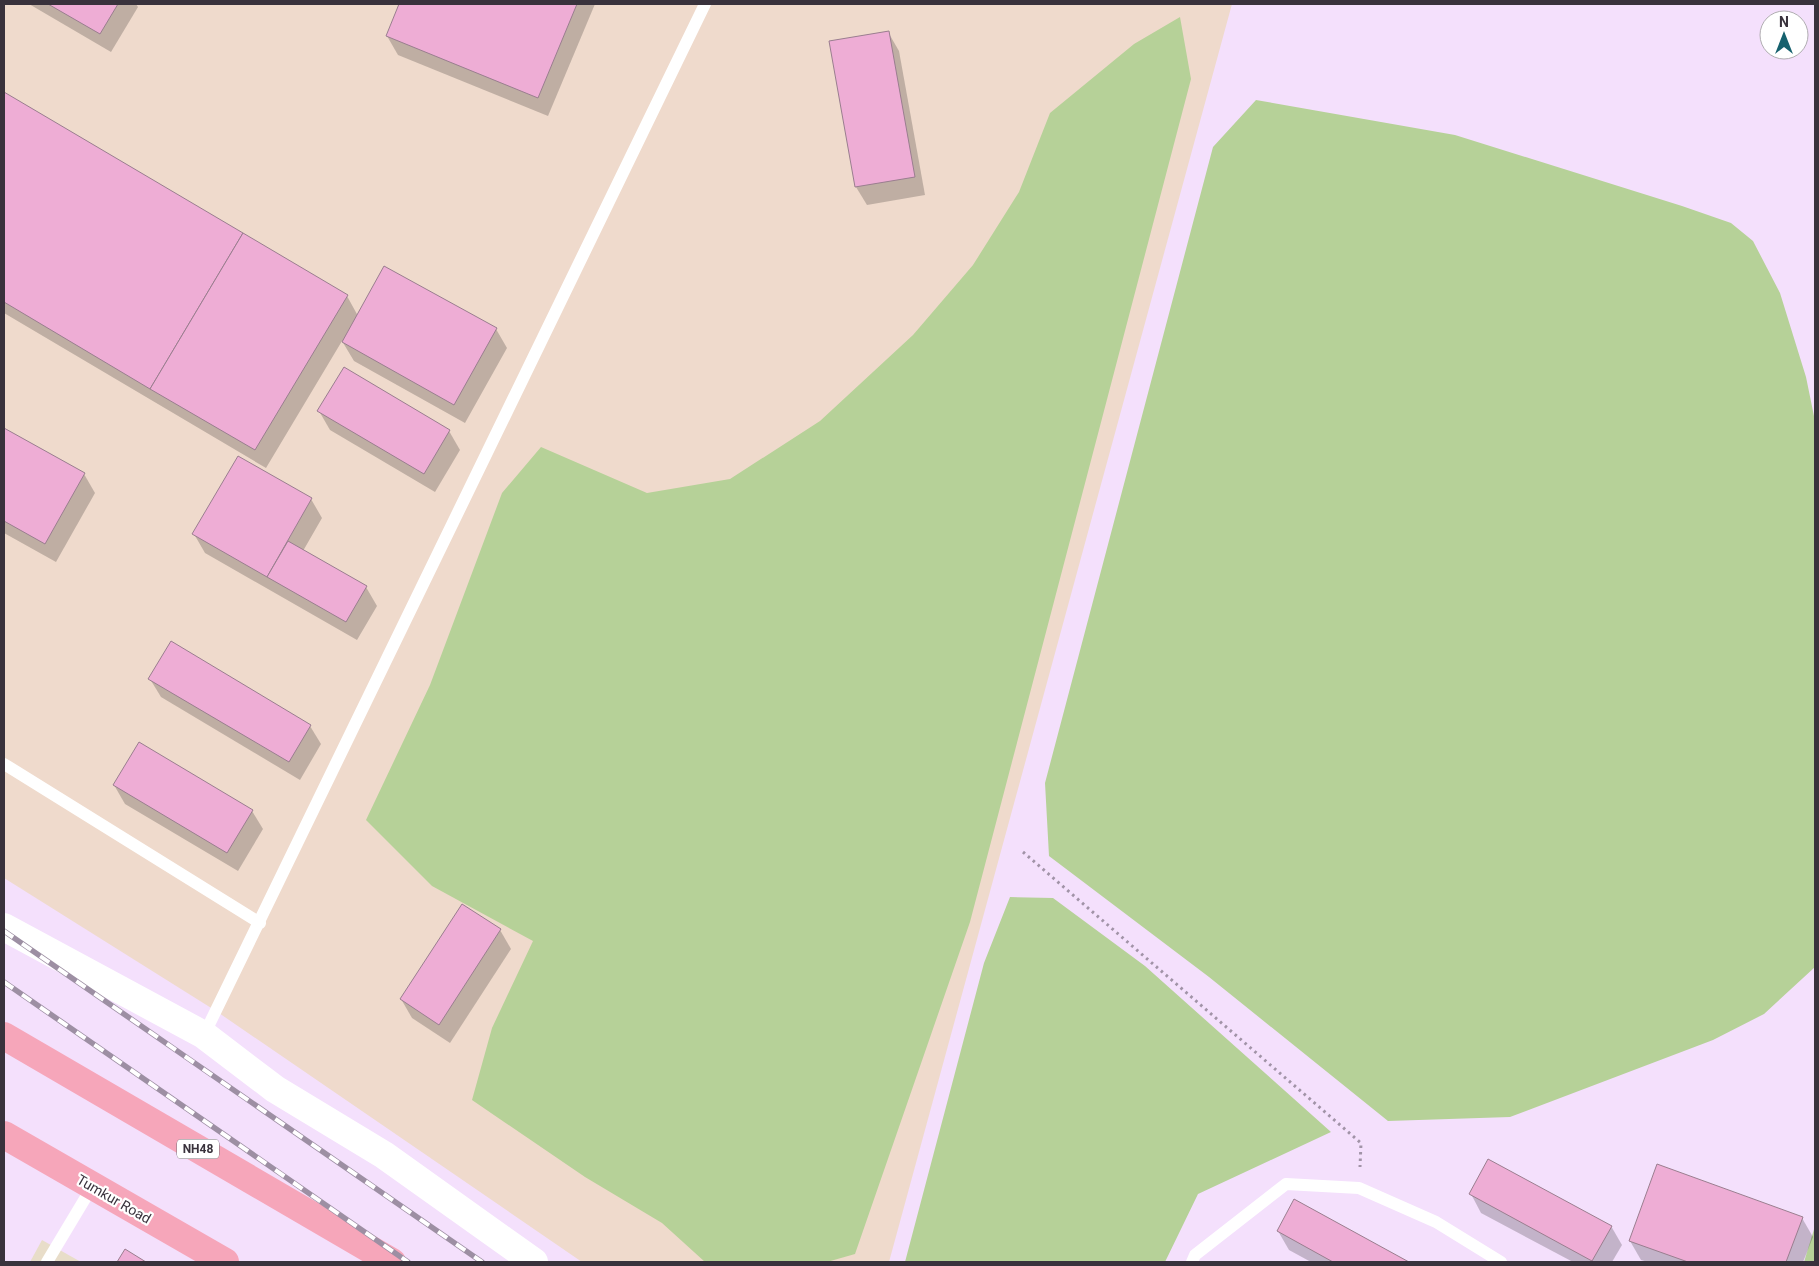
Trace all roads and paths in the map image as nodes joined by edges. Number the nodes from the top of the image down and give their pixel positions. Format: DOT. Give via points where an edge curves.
graph roads {
  1 [pos="705,4"];
  2 [pos="4,764"];
  3 [pos="1023,852"];
  4 [pos="260,922"];
  5 [pos="4,927"];
  6 [pos="204,1035"];
  7 [pos="4,1036"];
  8 [pos="4,1135"];
  9 [pos="92,1187"];
  10 [pos="1359,1188"];
  11 [pos="47,1262"];
  12 [pos="224,1262"];
  13 [pos="392,1262"];
  14 [pos="534,1262"];
  15 [pos="1192,1262"];
  16 [pos="1498,1262"];
  1 -- 4 [label="lane"];
  2 -- 4 [label="lane"];
  3 -- 10 [label="path" via="1361,1143"];
  4 -- 6 [label="lane"];
  5 -- 6 [label="street"];
  6 -- 14 [label="street" via="275,1089 384,1155"];
  7 -- 13 [label="highway, NH48"];
  8 -- 9 [label="highway, Tumkur Road"];
  9 -- 11 [label="lane"];
  9 -- 12 [label="highway, Tumkur Road"];
  10 -- 15 [label="lane" via="1286,1184 1195,1255"];
  10 -- 16 [label="lane" via="1436,1222"];
}
